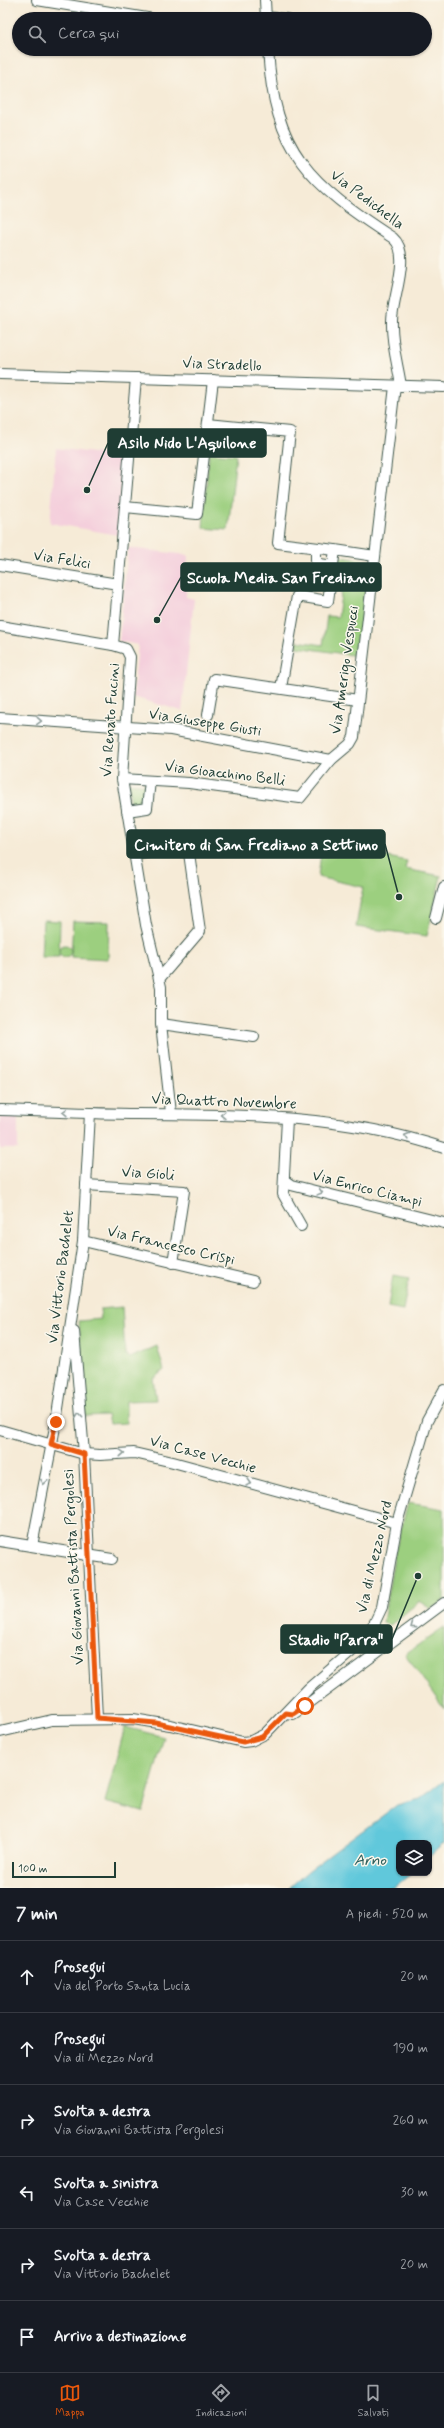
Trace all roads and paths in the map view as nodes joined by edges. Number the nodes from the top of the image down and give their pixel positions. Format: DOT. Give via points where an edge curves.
graph roads {
  1 [pos="37,0"];
  2 [pos="265,0"];
  3 [pos="110,12"];
  4 [pos="266,12"];
  5 [pos="269,56"];
  6 [pos="0,374"];
  7 [pos="136,378"];
  8 [pos="213,380"];
  9 [pos="398,386"];
  10 [pos="444,387"];
  11 [pos="208,424"];
  12 [pos="126,507"];
  13 [pos="316,548"];
  14 [pos="335,550"];
  15 [pos="375,556"];
  16 [pos="0,565"];
  17 [pos="333,566"];
  18 [pos="118,584"];
  19 [pos="0,626"];
  20 [pos="112,645"];
  21 [pos="281,688"];
  22 [pos="358,700"];
  23 [pos="208,715"];
  24 [pos="0,718"];
  25 [pos="125,726"];
  26 [pos="332,760"];
  27 [pos="122,779"];
  28 [pos="150,781"];
  29 [pos="126,811"];
  30 [pos="133,854"];
  31 [pos="444,887"];
  32 [pos="436,918"];
  33 [pos="160,979"];
  34 [pos="161,1024"];
  35 [pos="254,1037"];
  36 [pos="0,1110"];
  37 [pos="90,1113"];
  38 [pos="171,1113"];
  39 [pos="287,1119"];
  40 [pos="444,1148"];
  41 [pos="284,1180"];
  42 [pos="86,1185"];
  43 [pos="444,1223"];
  44 [pos="301,1226"];
  45 [pos="83,1241"];
  46 [pos="173,1263"];
  47 [pos="253,1281"];
  48 [pos="72,1319"];
  49 [pos="444,1390"];
  50 [pos="0,1430"];
  51 [pos="51,1444"];
  52 [pos="84,1454"];
  53 [pos="397,1523"];
  54 [pos="0,1541"];
  55 [pos="32,1546"];
  56 [pos="89,1555"];
  57 [pos="112,1559"];
  58 [pos="444,1603"];
  59 [pos="286,1713"];
  60 [pos="97,1718"];
  61 [pos="0,1732"];
  1 -- 3 [label="street"];
  2 -- 4 [label="street"];
  5 -- 9 [label="street, Via Pedichella" via="277,113 302,164 334,195 401,246 402,260 392,321"];
  6 -- 7 [label="street, Via Stradello"];
  7 -- 8 [label="street, Via Stradello"];
  7 -- 12 [label="street, Via Renato Fucini"];
  8 -- 9 [label="street, Via Stradello"];
  8 -- 11 [label="street"];
  9 -- 10 [label="street, Via Stradello"];
  9 -- 15 [label="street, Via Amerigo Vespucci"];
  11 -- 12 [label="street" via="197,514"];
  11 -- 13 [label="street" via="290,432 278,543"];
  12 -- 18 [label="street, Via Renato Fucini"];
  13 -- 14 [label="street"];
  13 -- 17 [label="street" via="316,561"];
  14 -- 15 [label="street"];
  14 -- 17 [label="street"];
  15 -- 22 [label="street, Via Amerigo Vespucci"];
  16 -- 18 [label="street, Via Felici"];
  17 -- 21 [label="street" via="328,601 297,596"];
  18 -- 20 [label="street, Via Renato Fucini"];
  19 -- 20 [label="street"];
  20 -- 25 [label="street, Via Renato Fucini" via="126,649 130,655"];
  21 -- 22 [label="street"];
  21 -- 23 [label="street" via="214,680"];
  22 -- 26 [label="street, Via Amerigo Vespucci" via="353,741"];
  24 -- 25 [label="street, Via Giuseppe Giusti, one-way"];
  25 -- 26 [label="street, Via Giuseppe Giusti" via="171,730"];
  25 -- 27 [label="street, Via Renato Fucini"];
  26 -- 28 [label="street, Via Gioacchino Belli" via="300,798 189,783"];
  27 -- 28 [label="street, Via Gioacchino Belli"];
  27 -- 29 [label="street, Via Renato Fucini"];
  28 -- 29 [label="street" via="147,808"];
  29 -- 30 [label="street, Via Renato Fucini"];
  30 -- 33 [label="street, Via Renato Fucini" via="152,956"];
  30 -- 33 [label="street" via="188,846 200,931"];
  31 -- 32 [label="street"];
  33 -- 34 [label="street, Via Renato Fucini"];
  34 -- 35 [label="street"];
  34 -- 38 [label="street, Via Renato Fucini"];
  37 -- 36 [label="street, Via Quattro Novembre, one-way"];
  37 -- 38 [label="street, Via Quattro Novembre"];
  37 -- 42 [label="street, Via Vittorio Bachelet"];
  39 -- 38 [label="street, Via Quattro Novembre, one-way"];
  40 -- 39 [label="street, Via Quattro Novembre, one-way" via="375,1128"];
  39 -- 41 [label="street"];
  41 -- 43 [label="street, Via Enrico Ciampi, one-way" via="291,1185"];
  41 -- 44 [label="street" via="284,1198"];
  42 -- 45 [label="street, Via Vittorio Bachelet"];
  42 -- 46 [label="street, Via Gioli" via="184,1191"];
  45 -- 46 [label="street, Via Francesco Crispi"];
  45 -- 48 [label="street, Via Vittorio Bachelet"];
  46 -- 47 [label="street, Via Francesco Crispi"];
  48 -- 51 [label="street, Via Vittorio Bachelet"];
  52 -- 48 [label="street, Via Giovanni Battista Pergolesi, one-way"];
  49 -- 53 [label="street, Via di Mezzo Nord" via="428,1421"];
  50 -- 51 [label="street, Via Case Vecchie"];
  51 -- 52 [label="street, Via Case Vecchie"];
  51 -- 55 [label="street, Via Vittorio Bachelet, one-way"];
  52 -- 53 [label="street, Via Case Vecchie, one-way" via="142,1455"];
  52 -- 56 [label="street, Via Giovanni Battista Pergolesi"];
  53 -- 59 [label="street, Via di Mezzo Nord" via="382,1607 374,1624 352,1652 309,1688"];
  54 -- 55 [label="street"];
  55 -- 56 [label="street"];
  56 -- 57 [label="street"];
  56 -- 60 [label="street, Via Giovanni Battista Pergolesi"];
  58 -- 59 [label="street, one-way" via="305,1706 293,1714"];
  59 -- 60 [label="street, Via di Mezzo Nord" via="262,1737 243,1742 151,1722"];
  60 -- 61 [label="street, Via di Mezzo Nord" via="52,1720"];
}
